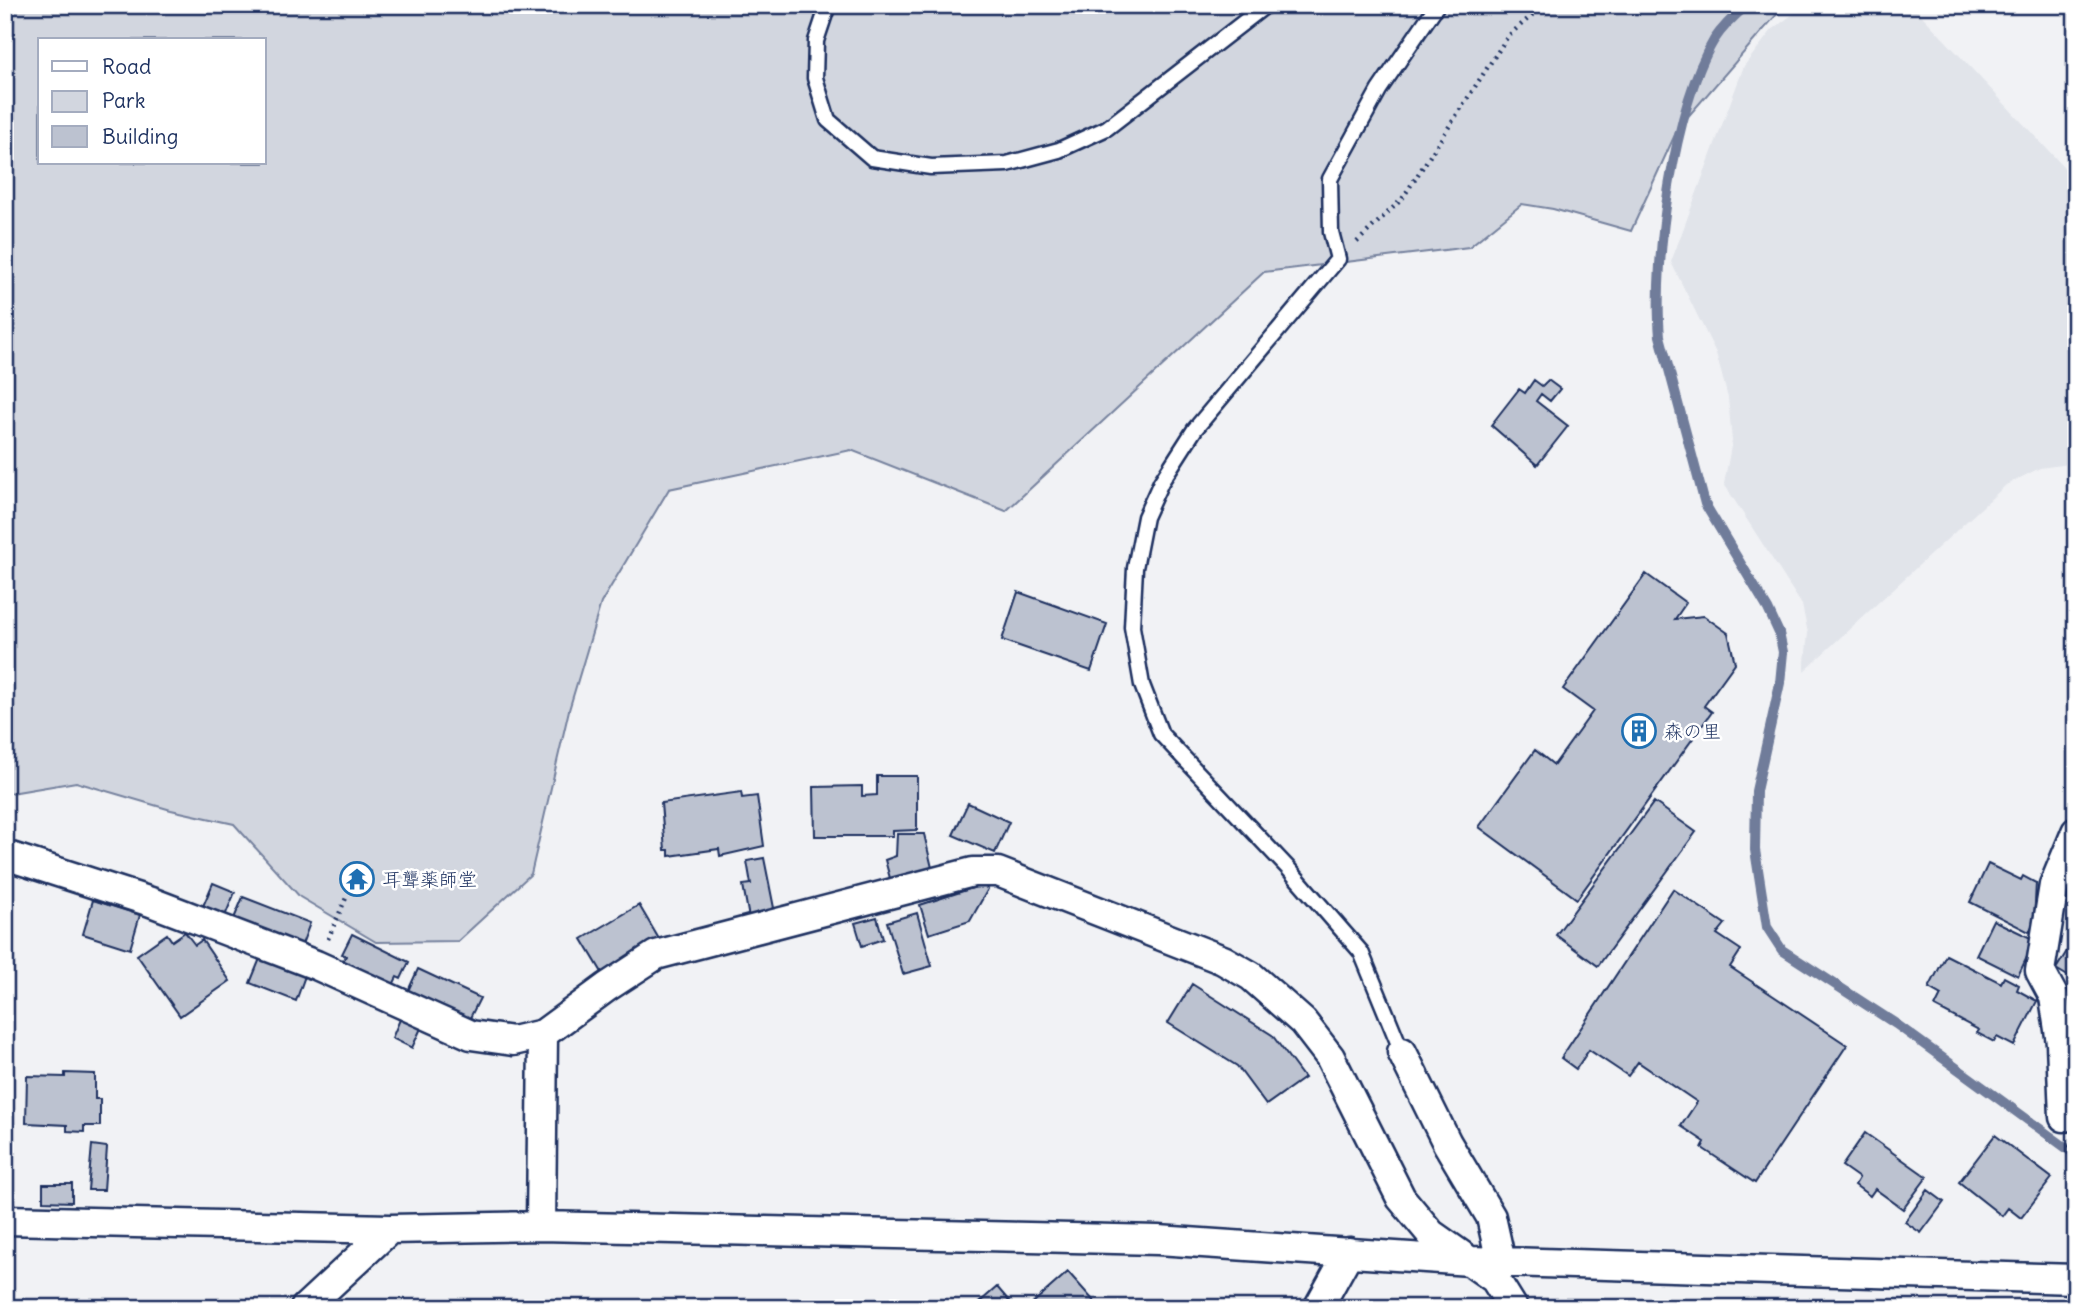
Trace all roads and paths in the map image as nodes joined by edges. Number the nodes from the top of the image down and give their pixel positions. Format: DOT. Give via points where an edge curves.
graph roads {
  1 [pos="828,5"];
  2 [pos="1266,5"];
  3 [pos="1437,5"];
  4 [pos="1544,5"];
  5 [pos="1338,259"];
  6 [pos="2076,832"];
  7 [pos="5,855"];
  8 [pos="346,898"];
  9 [pos="340,911"];
  10 [pos="543,1034"];
  11 [pos="1402,1052"];
  12 [pos="2064,1117"];
  13 [pos="5,1220"];
  14 [pos="541,1226"];
  15 [pos="390,1229"];
  16 [pos="1349,1252"];
  17 [pos="1470,1262"];
  18 [pos="1501,1262"];
  19 [pos="2076,1279"];
  20 [pos="305,1308"];
  21 [pos="1318,1308"];
  22 [pos="1513,1308"];
  1 -- 2 [label="lane" via="816,41 815,78 828,120 872,158 932,167 1007,164 1059,150 1107,128"];
  3 -- 5 [label="lane" via="1379,90 1330,179 1331,232"];
  4 -- 5 [label="path" via="1508,36 1402,199"];
  5 -- 11 [label="lane" via="1195,429 1160,482 1145,517 1135,568 1132,627 1142,685 1161,734 1362,952"];
  6 -- 12 [label="street" via="2054,885 2040,971 2054,997 2062,1043"];
  7 -- 10 [label="street" via="151,902 290,955 471,1035 513,1041"];
  8 -- 9 [label="path"];
  10 -- 14 [label="street"];
  10 -- 17 [label="street" via="656,956 973,872 998,872 1223,960 1287,1005 1330,1057 1401,1198 1431,1234"];
  11 -- 18 [label="street" via="1447,1143 1491,1217"];
  13 -- 15 [label="street"];
  14 -- 15 [label="street"];
  14 -- 16 [label="street" via="1158,1240"];
  15 -- 20 [label="street"];
  16 -- 17 [label="street"];
  16 -- 21 [label="street"];
  17 -- 18 [label="street"];
  17 -- 22 [label="street" via="1495,1279"];
  18 -- 19 [label="street"];
}
